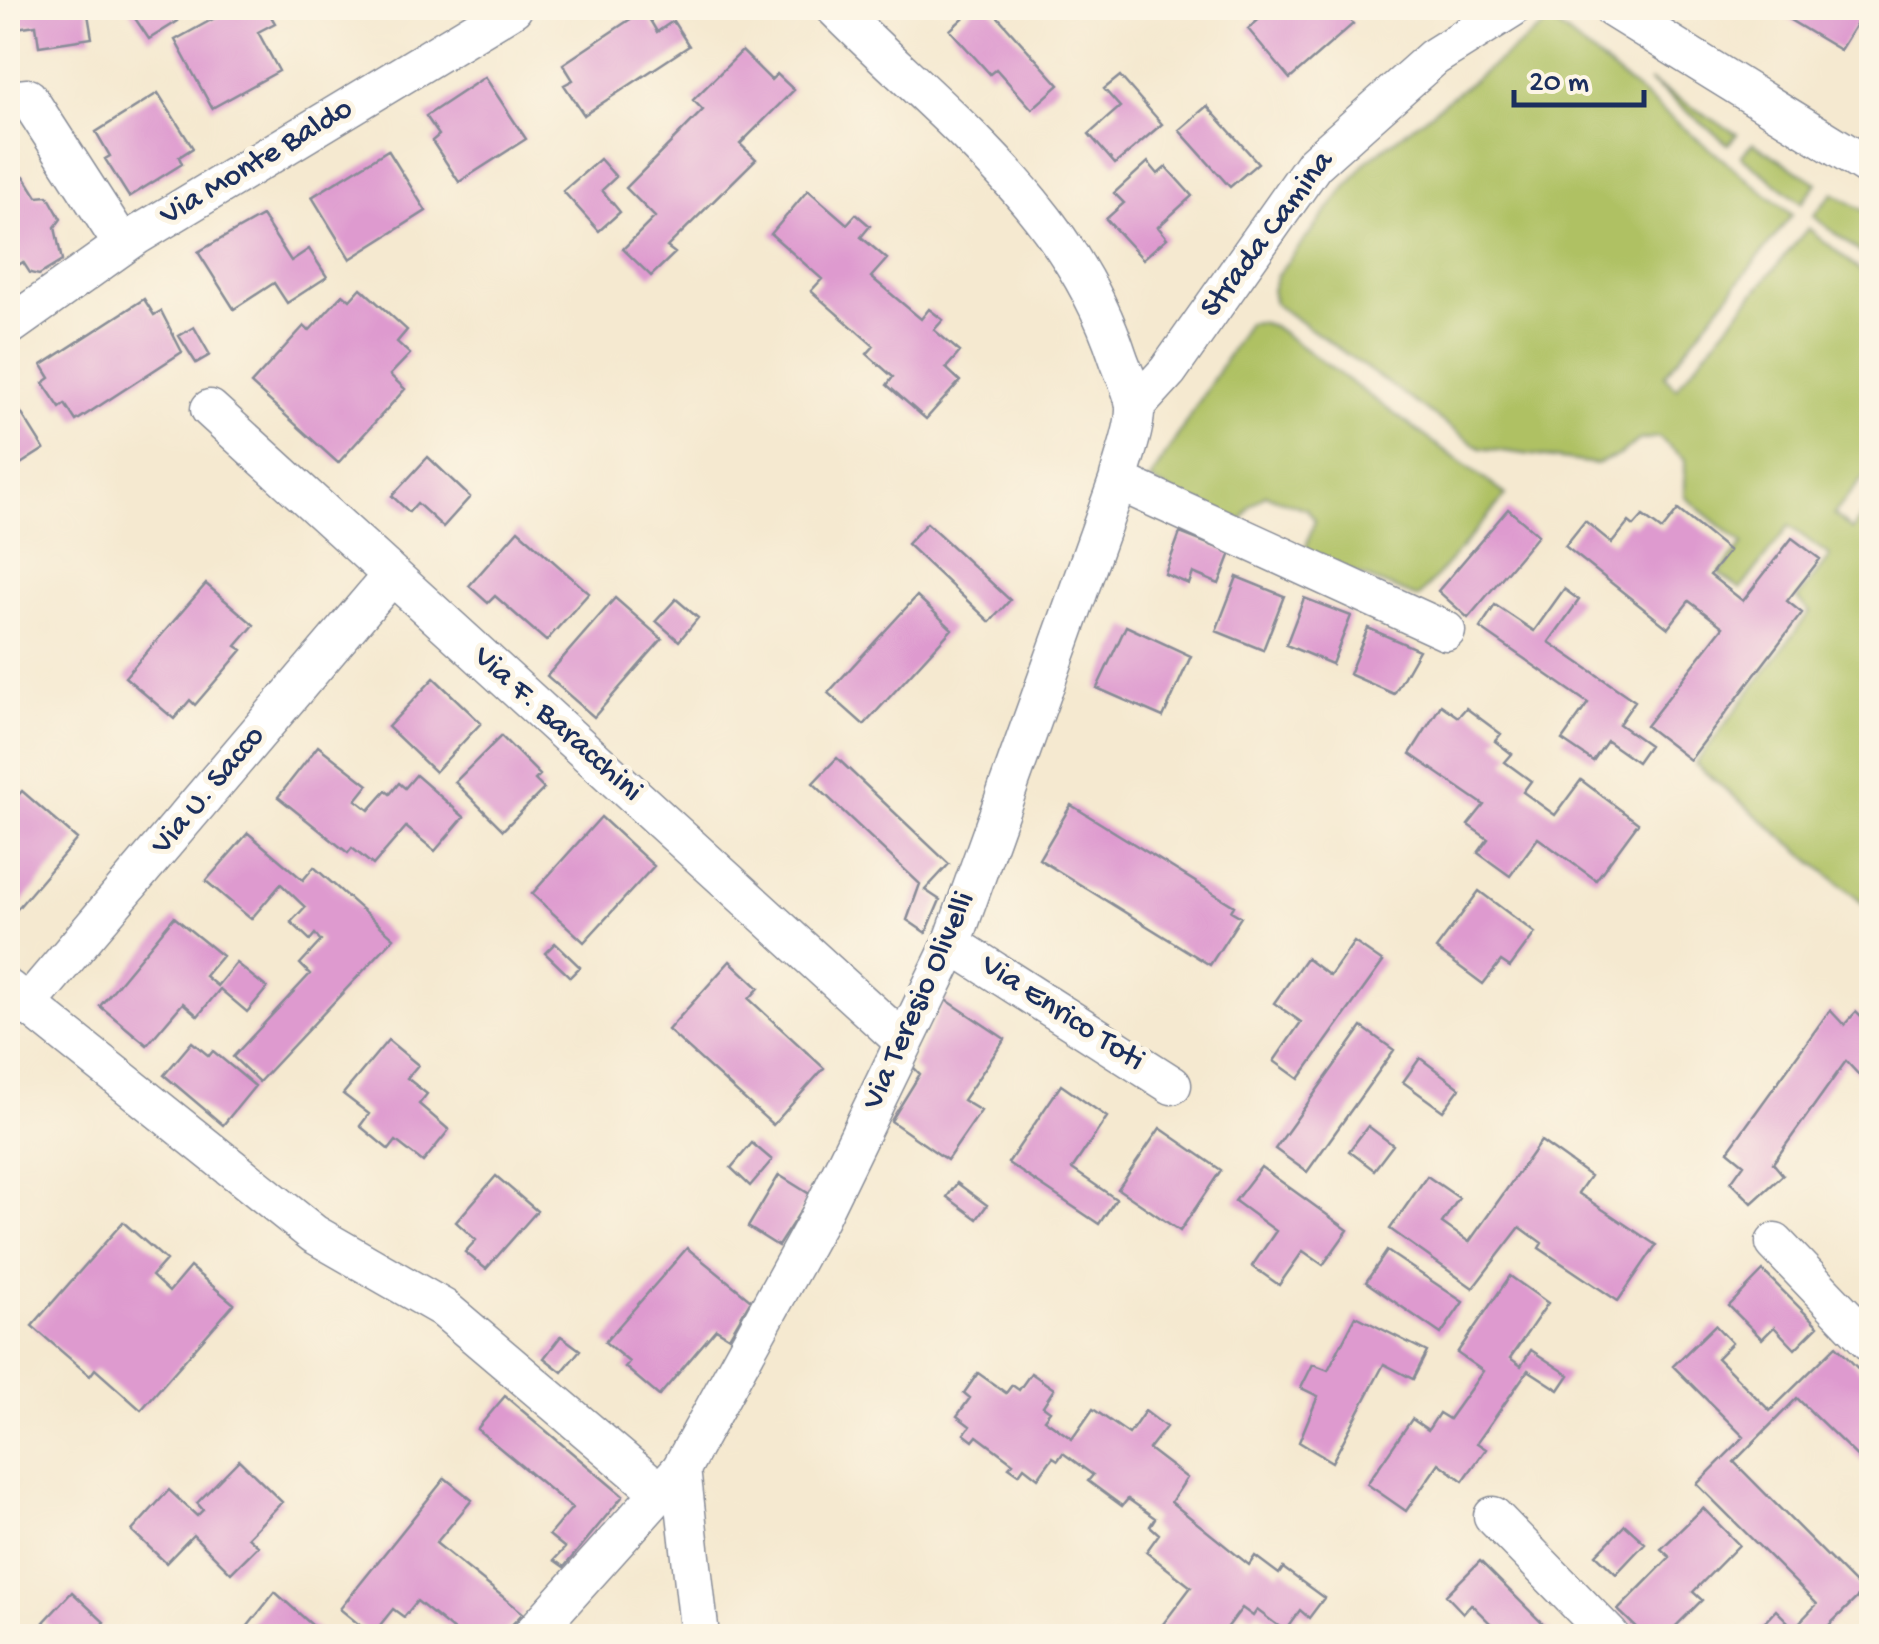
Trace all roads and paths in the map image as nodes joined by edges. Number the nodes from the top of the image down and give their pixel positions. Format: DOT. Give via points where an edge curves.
graph roads {
  1 [pos="513,8"];
  2 [pos="835,8"];
  3 [pos="1512,8"];
  4 [pos="1612,8"];
  5 [pos="8,100"];
  6 [pos="1872,169"];
  7 [pos="124,245"];
  8 [pos="8,327"];
  9 [pos="1135,407"];
  10 [pos="210,409"];
  11 [pos="1118,481"];
  12 [pos="392,574"];
  13 [pos="1446,632"];
  14 [pos="952,944"];
  15 [pos="16,998"];
  16 [pos="904,1042"];
  17 [pos="1172,1085"];
  18 [pos="1775,1243"];
  19 [pos="1872,1344"];
  20 [pos="670,1480"];
  21 [pos="1493,1516"];
  22 [pos="531,1636"];
  23 [pos="700,1636"];
  24 [pos="1610,1636"];
  1 -- 7 [label="street, Via Monte Baldo"];
  2 -- 9 [label="street" via="1041,210 1109,327"];
  3 -- 9 [label="street, Strada Camina" via="1434,57 1314,164 1168,371"];
  4 -- 6 [label="street"];
  5 -- 7 [label="street" via="28,98"];
  7 -- 8 [label="street, Via Monte Baldo"];
  9 -- 11 [label="street, Via Teresio Olivelli"];
  10 -- 12 [label="street, Via F. Baracchini"];
  11 -- 13 [label="street"];
  11 -- 14 [label="street, Via Teresio Olivelli"];
  12 -- 15 [label="street, Via U. Sacco"];
  12 -- 16 [label="street, Via F. Baracchini"];
  14 -- 16 [label="street, Via Teresio Olivelli"];
  14 -- 17 [label="street, Via Enrico Toti"];
  15 -- 20 [label="street" via="314,1234 443,1308"];
  16 -- 20 [label="street, Via Teresio Olivelli" via="818,1220"];
  18 -- 19 [label="street"];
  20 -- 22 [label="street, Via Teresio Olivelli"];
  20 -- 23 [label="street"];
  21 -- 24 [label="street"];
}
